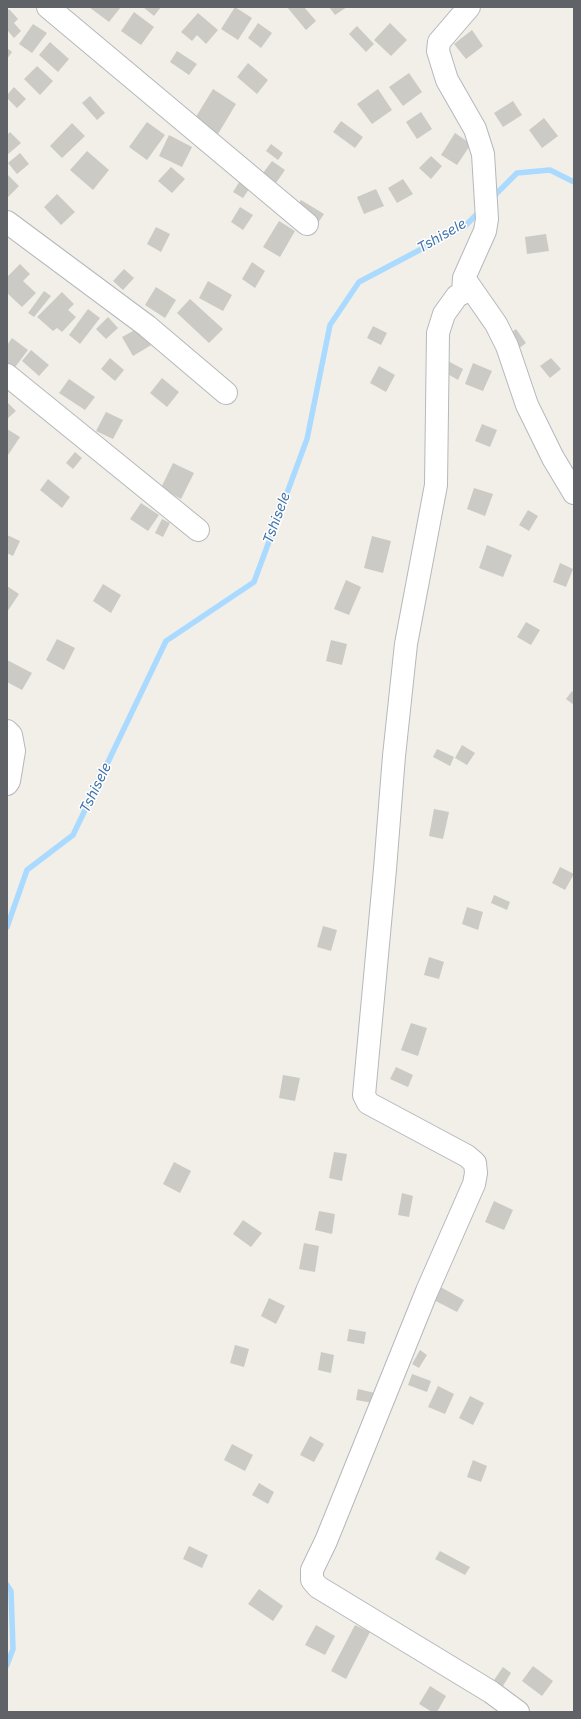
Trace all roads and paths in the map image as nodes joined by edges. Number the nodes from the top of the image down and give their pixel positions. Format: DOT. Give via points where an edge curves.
graph roads {
  1 [pos="48,7"];
  2 [pos="469,7"];
  3 [pos="7,222"];
  4 [pos="307,224"];
  5 [pos="464,278"];
  6 [pos="7,375"];
  7 [pos="226,393"];
  8 [pos="574,493"];
  9 [pos="198,530"];
  10 [pos="7,731"];
  11 [pos="7,784"];
  12 [pos="518,1712"];
  1 -- 4 [label="street"];
  2 -- 5 [label="street" via="439,42 438,51 447,80 475,128 484,154 487,219 485,231"];
  3 -- 7 [label="street" via="147,326"];
  5 -- 8 [label="street" via="496,324 507,346 527,405 553,458"];
  5 -- 12 [label="street" via="463,292 444,314 438,333 436,485 406,644 364,1095 368,1103 467,1156 475,1163 476,1173 474,1184 312,1570 312,1580 318,1587 491,1692"];
  6 -- 9 [label="street"];
  10 -- 11 [label="street" via="11,735 14,751"];
}
